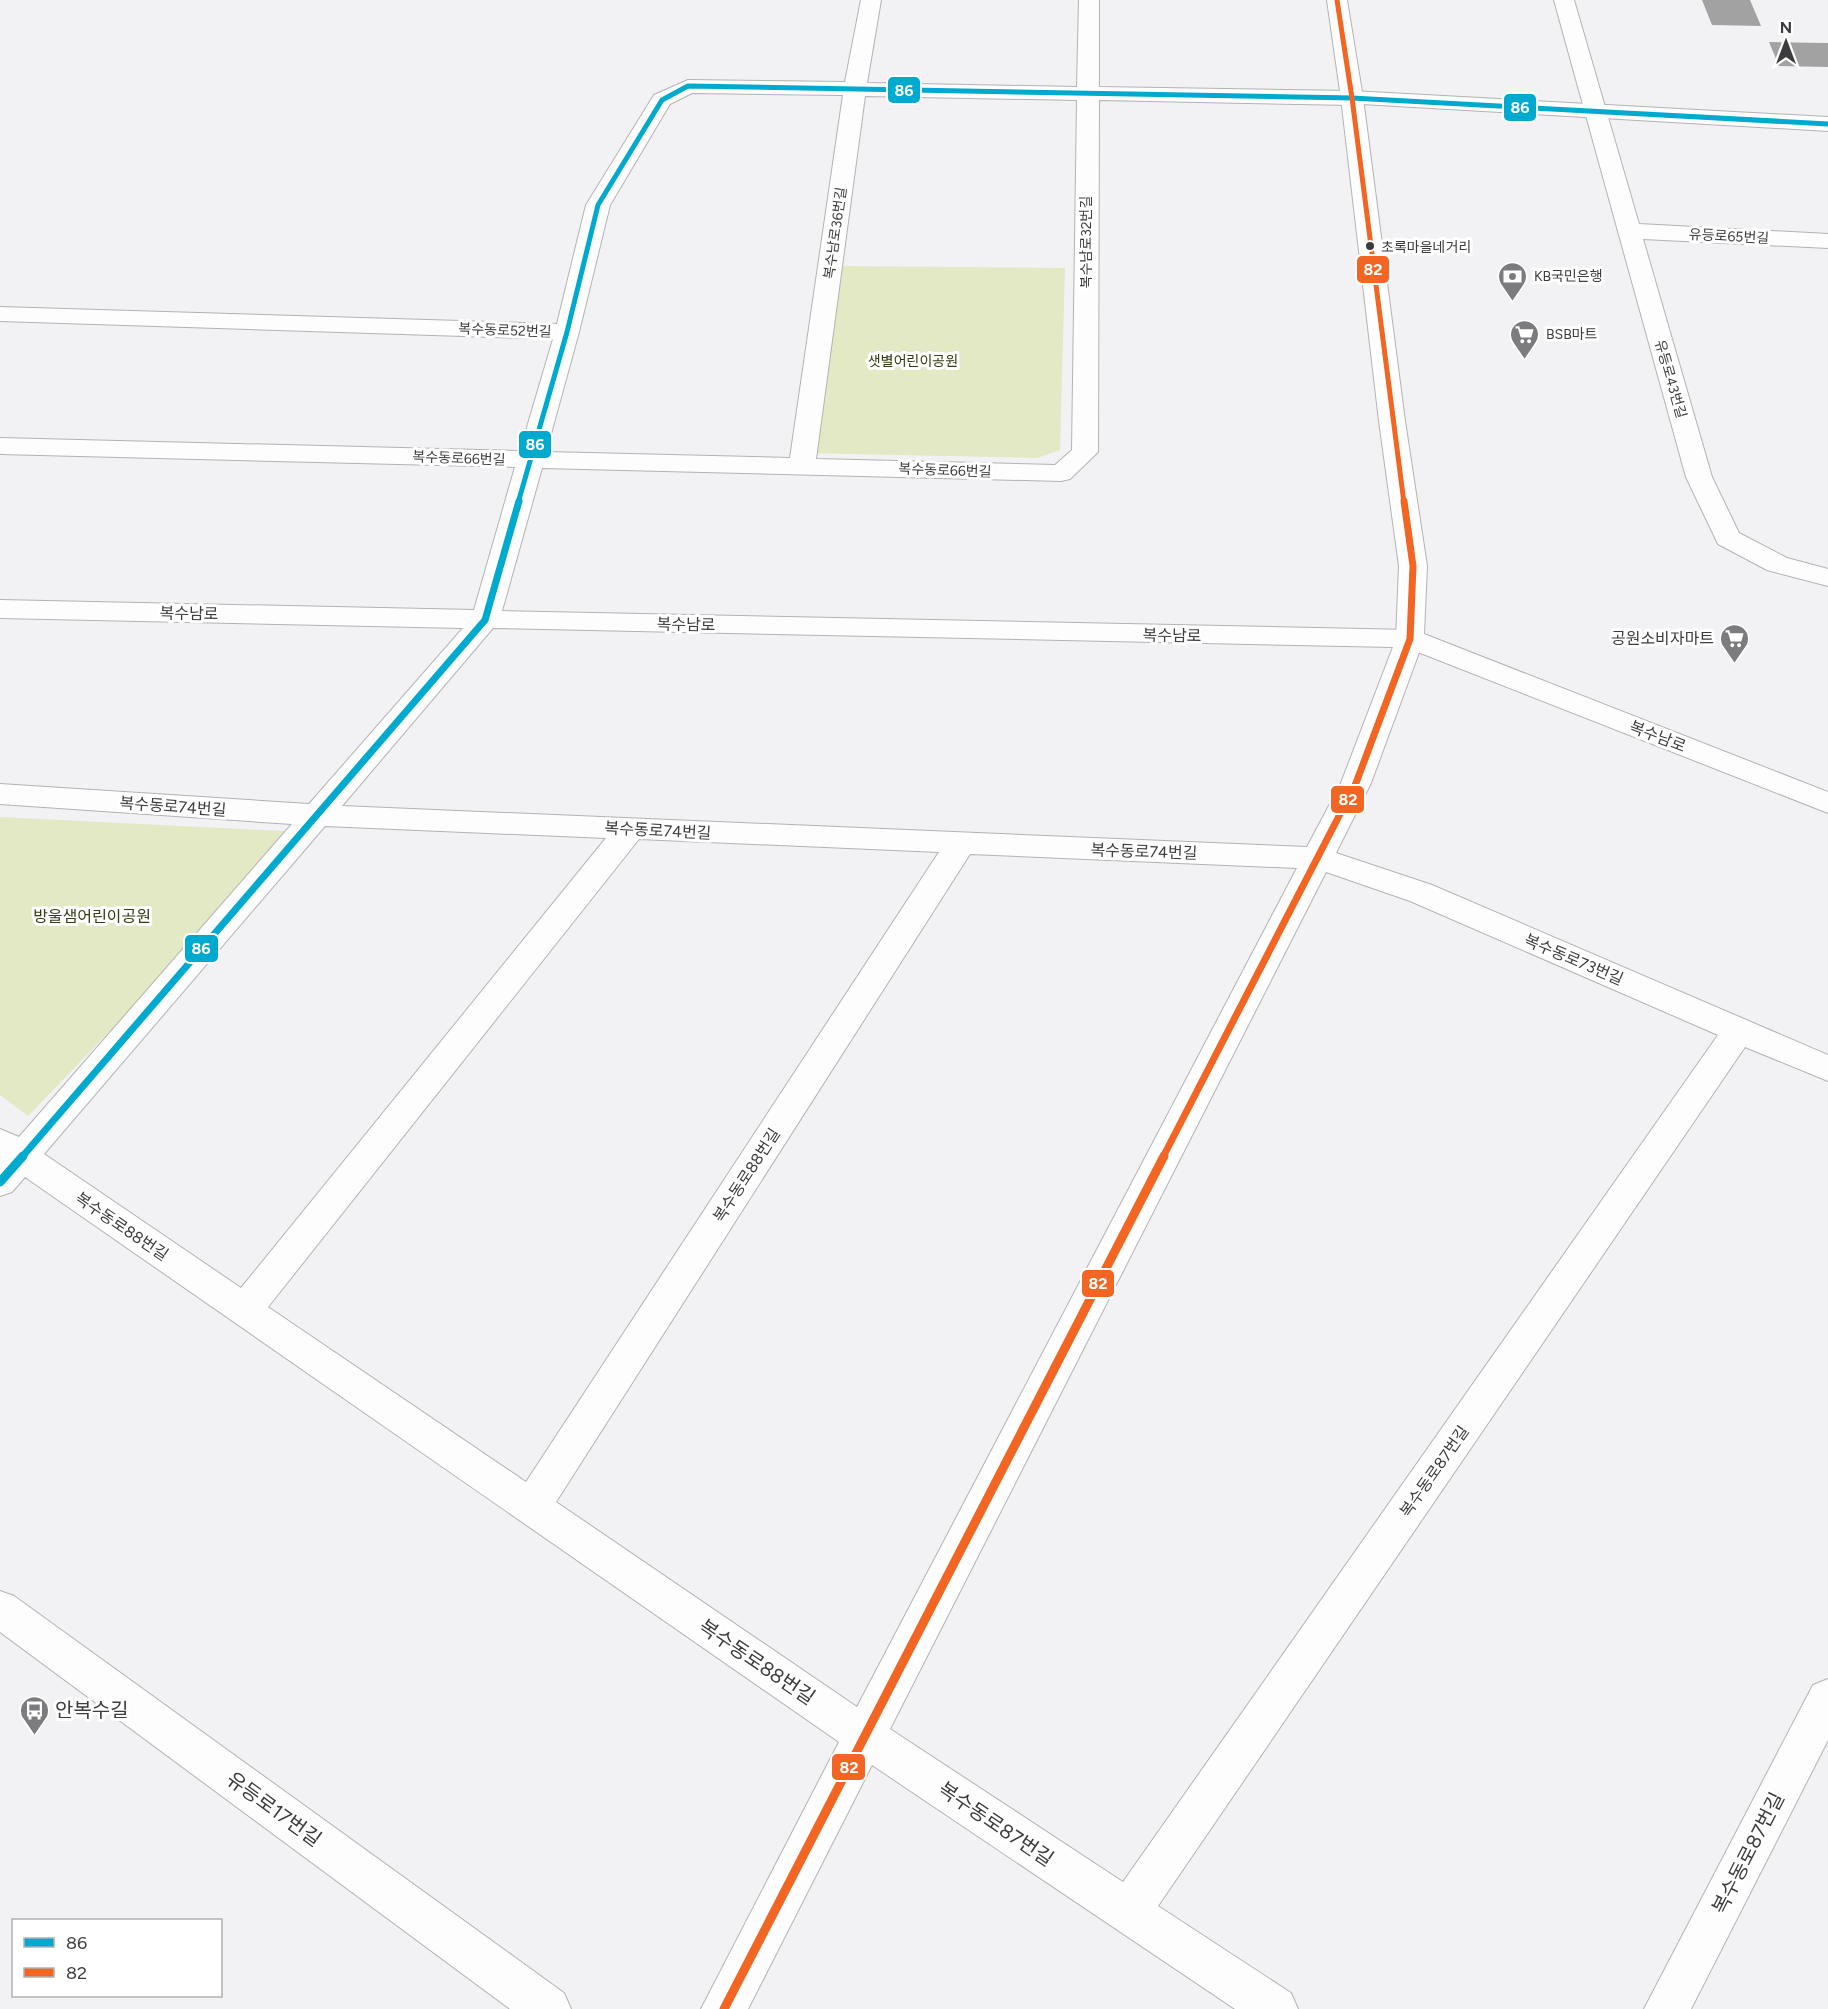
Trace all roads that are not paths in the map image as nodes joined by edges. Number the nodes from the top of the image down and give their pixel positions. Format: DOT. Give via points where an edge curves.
graph roads {
  1 [pos="871,0"];
  2 [pos="1089,0"];
  3 [pos="1337,0"];
  4 [pos="1564,0"];
  5 [pos="855,89"];
  6 [pos="1087,93"];
  7 [pos="1352,98"];
  8 [pos="1596,111"];
  9 [pos="1828,124"];
  10 [pos="1630,231"];
  11 [pos="1828,241"];
  12 [pos="0,314"];
  13 [pos="567,332"];
  14 [pos="0,446"];
  15 [pos="529,460"];
  16 [pos="802,466"];
  17 [pos="1061,474"];
  18 [pos="1828,578"];
  19 [pos="0,609"];
  20 [pos="485,620"];
  21 [pos="1410,639"];
  22 [pos="0,794"];
  23 [pos="1828,803"];
  24 [pos="317,815"];
  25 [pos="631,828"];
  26 [pos="961,843"];
  27 [pos="1317,858"];
  28 [pos="1739,1030"];
  29 [pos="1828,1069"];
  30 [pos="7,1160"];
  31 [pos="244,1310"];
  32 [pos="531,1507"];
  33 [pos="0,1609"];
  34 [pos="1828,1698"];
  35 [pos="865,1736"];
  36 [pos="1128,1912"];
  37 [pos="548,2009"];
  38 [pos="724,2009"];
  39 [pos="1275,2009"];
  40 [pos="1667,2009"];
  1 -- 5 [label="street, 복수남로36번길"];
  2 -- 6 [label="street, 복수남로32번길"];
  3 -- 7 [label="street"];
  4 -- 8 [label="street, 유등로43번길"];
  5 -- 6 [label="street, 복수동로52번길"];
  5 -- 13 [label="street, 복수동로52번길" via="688,86 662,100 598,205"];
  5 -- 16 [label="street, 복수남로36번길"];
  6 -- 7 [label="street, 복수동로52번길"];
  6 -- 17 [label="street, 복수남로32번길" via="1085,452"];
  7 -- 8 [label="street, 복수동로52번길"];
  7 -- 21 [label="street" via="1413,566"];
  8 -- 9 [label="street, 복수동로52번길"];
  8 -- 10 [label="street, 유등로43번길"];
  10 -- 11 [label="street, 유등로65번길"];
  10 -- 18 [label="street, 유등로43번길" via="1699,477 1728,538 1777,564"];
  12 -- 13 [label="street, 복수동로52번길"];
  13 -- 15 [label="street"];
  14 -- 15 [label="street, 복수동로66번길"];
  15 -- 16 [label="street, 복수동로66번길"];
  15 -- 20 [label="street"];
  16 -- 17 [label="street, 복수동로66번길"];
  19 -- 20 [label="street, 복수남로"];
  20 -- 21 [label="street, 복수남로"];
  20 -- 24 [label="street"];
  21 -- 23 [label="street, 복수남로"];
  21 -- 27 [label="street" via="1356,783"];
  22 -- 24 [label="street, 복수동로74번길"];
  24 -- 25 [label="street, 복수동로74번길"];
  24 -- 30 [label="street"];
  25 -- 26 [label="street, 복수동로74번길"];
  25 -- 31 [label="street"];
  26 -- 27 [label="street, 복수동로74번길"];
  26 -- 32 [label="street, 복수동로88번길"];
  27 -- 28 [label="street, 복수동로73번길" via="1421,893"];
  27 -- 35 [label="street"];
  28 -- 29 [label="street, 복수동로73번길"];
  28 -- 36 [label="street, 복수동로87번길"];
  30 -- 31 [label="street, 복수동로88번길"];
  31 -- 32 [label="street, 복수동로88번길"];
  32 -- 35 [label="street, 복수동로88번길"];
  33 -- 37 [label="street, 유등로17번길"];
  34 -- 40 [label="street, 복수동로87번길"];
  35 -- 36 [label="street, 복수동로87번길"];
  35 -- 38 [label="street"];
  36 -- 39 [label="street, 복수동로87번길"];
}
